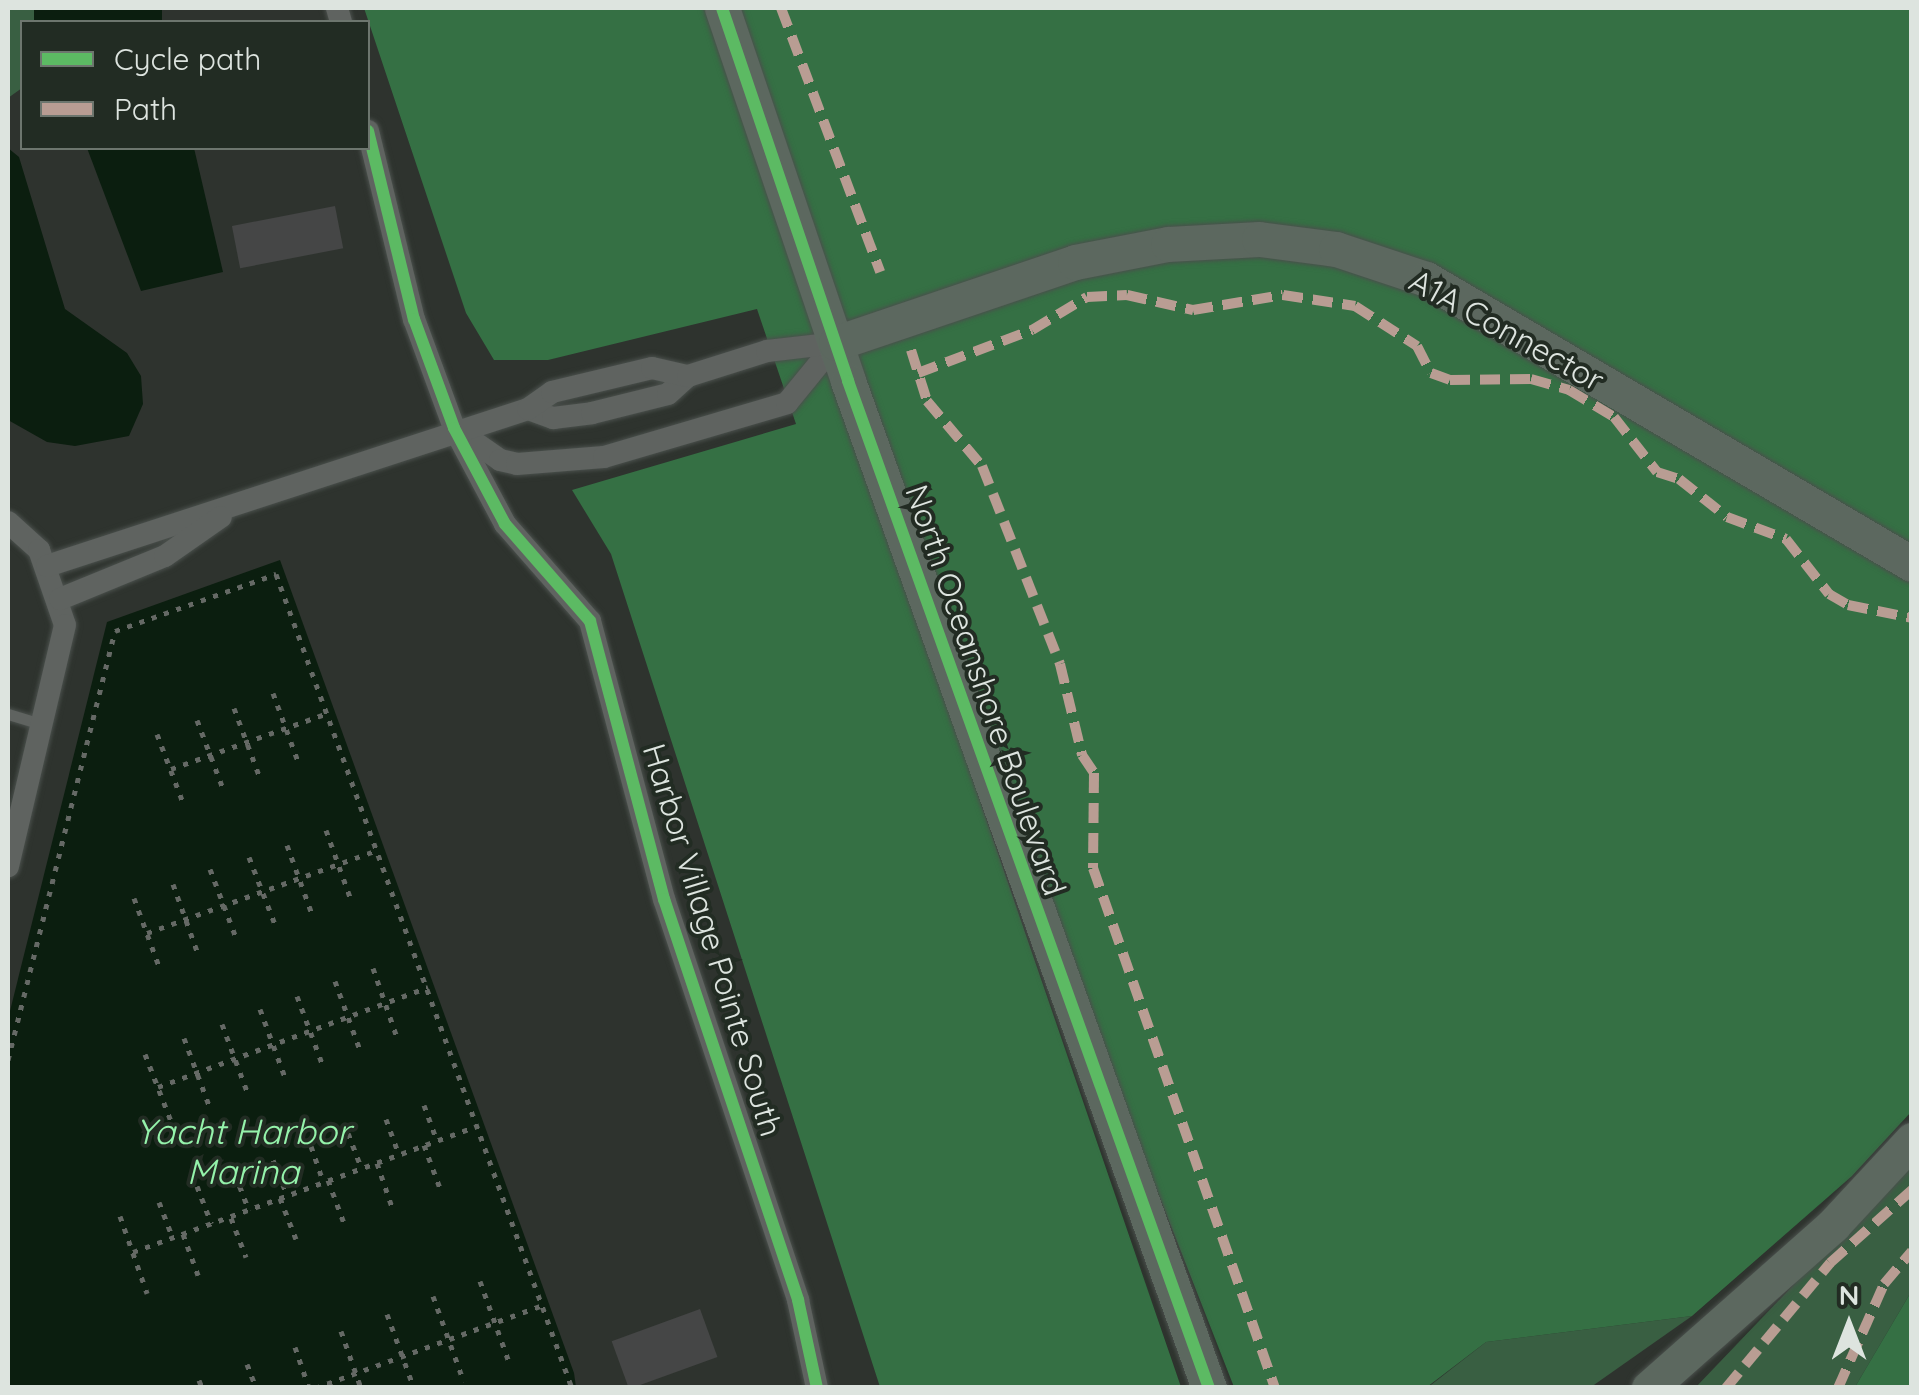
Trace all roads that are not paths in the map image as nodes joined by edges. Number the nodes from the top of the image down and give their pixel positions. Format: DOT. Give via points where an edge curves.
graph roads {
  1 [pos="722,8"];
  2 [pos="370,139"];
  3 [pos="836,343"];
  4 [pos="688,376"];
  5 [pos="668,394"];
  6 [pos="528,409"];
  7 [pos="592,413"];
  8 [pos="454,428"];
  9 [pos="682,436"];
  10 [pos="604,457"];
  11 [pos="228,512"];
  12 [pos="8,522"];
  13 [pos="1912,564"];
  14 [pos="48,566"];
  15 [pos="60,598"];
  16 [pos="8,714"];
  17 [pos="43,725"];
  18 [pos="8,866"];
  19 [pos="1912,1140"];
  20 [pos="817,1388"];
  21 [pos="1209,1388"];
  22 [pos="1649,1388"];
  1 -- 3 [label="main road, North Oceanshore Boulevard"];
  2 -- 8 [label="street, Harbor Village Pointe South" via="419,335"];
  3 -- 4 [label="street" via="767,351"];
  3 -- 9 [label="street" via="787,403"];
  3 -- 13 [label="main road, A1A Connector" via="1075,262 1260,239 1336,248 1426,279"];
  3 -- 21 [label="main road, North Oceanshore Boulevard"];
  4 -- 5 [label="street"];
  4 -- 6 [label="street" via="652,368 552,392"];
  5 -- 7 [label="street"];
  5 -- 9 [label="street"];
  6 -- 7 [label="street" via="553,418"];
  6 -- 8 [label="street"];
  7 -- 10 [label="street"];
  8 -- 10 [label="street" via="517,464"];
  8 -- 11 [label="street"];
  8 -- 20 [label="street, Harbor Village Pointe South" via="505,524 590,622 664,899 798,1300"];
  9 -- 10 [label="street"];
  11 -- 14 [label="street" via="156,526"];
  11 -- 15 [label="street" via="165,556"];
  12 -- 14 [label="street"];
  14 -- 15 [label="street"];
  15 -- 17 [label="street" via="63,645"];
  16 -- 17 [label="lane"];
  17 -- 18 [label="street"];
  19 -- 22 [label="main road" via="1833,1225"];
}
